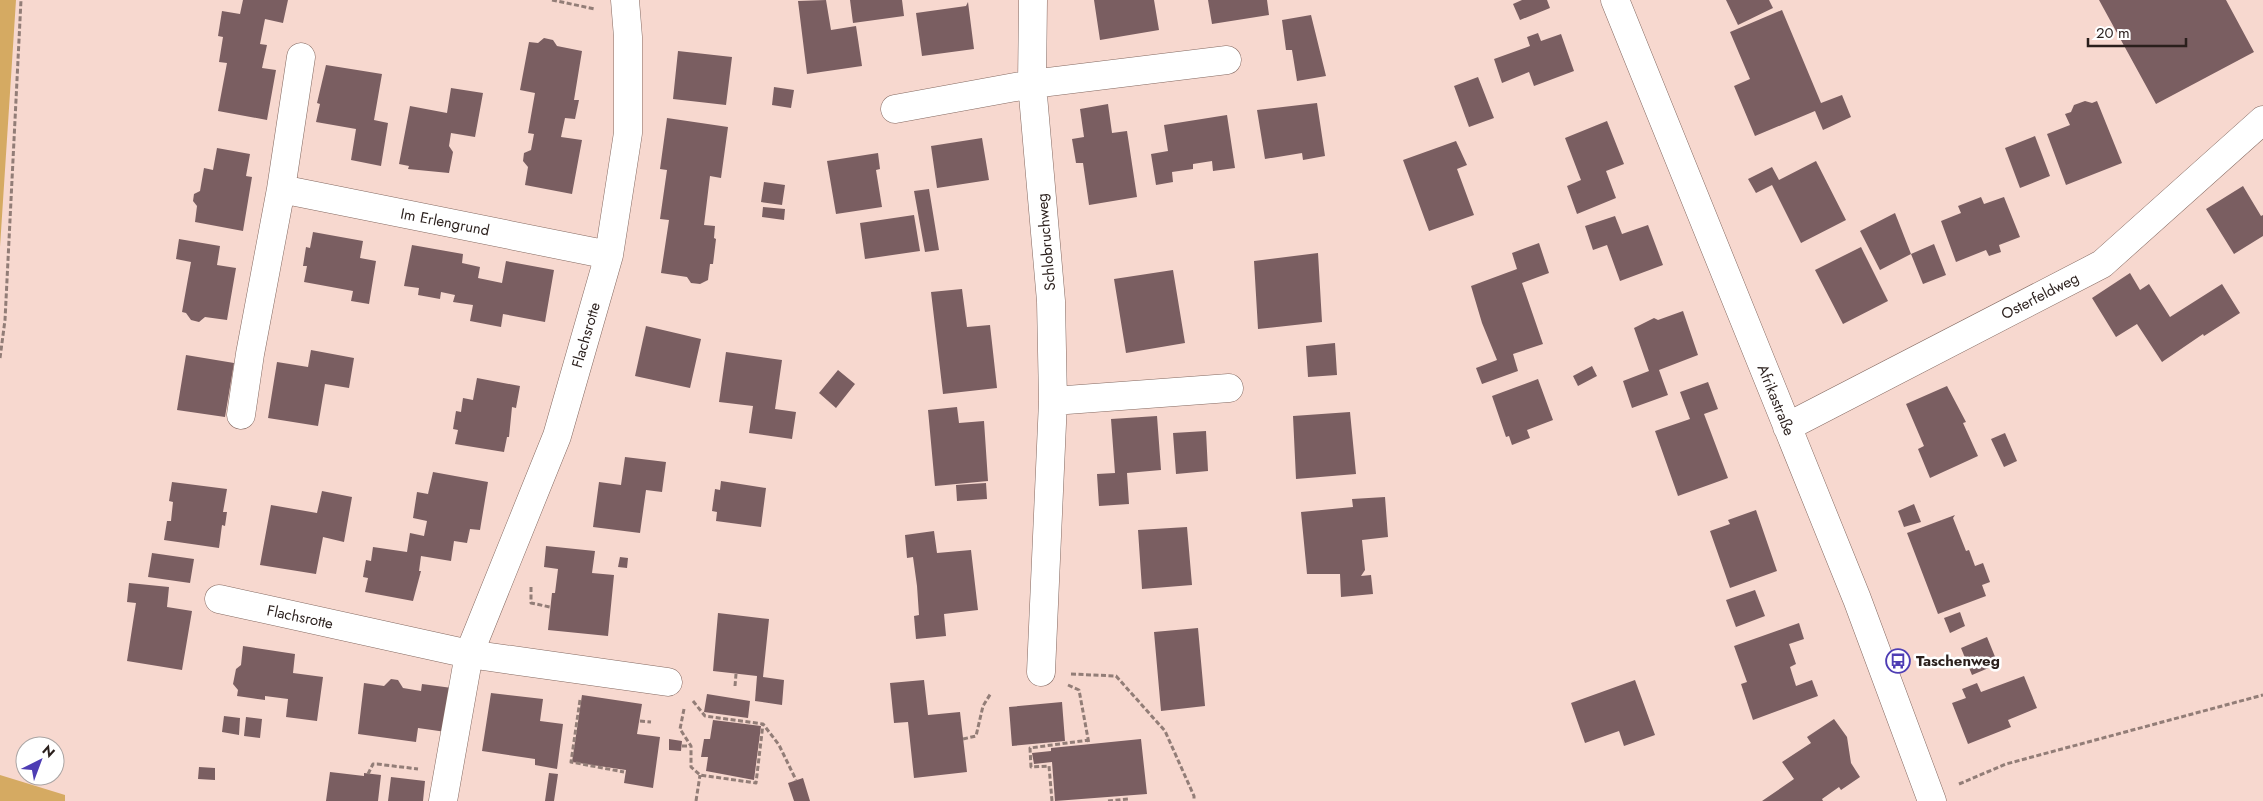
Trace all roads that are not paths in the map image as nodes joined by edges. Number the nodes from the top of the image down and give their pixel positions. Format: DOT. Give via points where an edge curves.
graph roads {
  1 [pos="1033,0"];
  2 [pos="1615,0"];
  3 [pos="626,7"];
  4 [pos="300,57"];
  5 [pos="1227,60"];
  6 [pos="1032,84"];
  7 [pos="895,109"];
  8 [pos="2263,120"];
  9 [pos="281,189"];
  10 [pos="609,255"];
  11 [pos="1229,388"];
  12 [pos="1053,401"];
  13 [pos="241,415"];
  14 [pos="1787,426"];
  15 [pos="220,599"];
  16 [pos="469,654"];
  17 [pos="1041,672"];
  18 [pos="668,682"];
  19 [pos="1929,799"];
  20 [pos="444,801"];
  1 -- 6 [label="street, Schlobruchweg"];
  2 -- 14 [label="street, Afrikastraße"];
  3 -- 10 [label="street, Flachsrotte" via="628,133"];
  4 -- 9 [label="street"];
  5 -- 6 [label="street"];
  6 -- 7 [label="street"];
  6 -- 12 [label="street, Schlobruchweg" via="1051,301"];
  8 -- 14 [label="street, Osterfeldweg" via="2102,264"];
  9 -- 10 [label="street, Im Erlengrund"];
  9 -- 13 [label="street"];
  10 -- 16 [label="street, Flachsrotte" via="557,436"];
  11 -- 12 [label="street"];
  12 -- 17 [label="street, Schlobruchweg"];
  14 -- 19 [label="street, Afrikastraße" via="1857,599"];
  15 -- 16 [label="street, Flachsrotte"];
  16 -- 18 [label="street, Flachsrotte"];
  16 -- 20 [label="street, Flachsrotte"];
}
